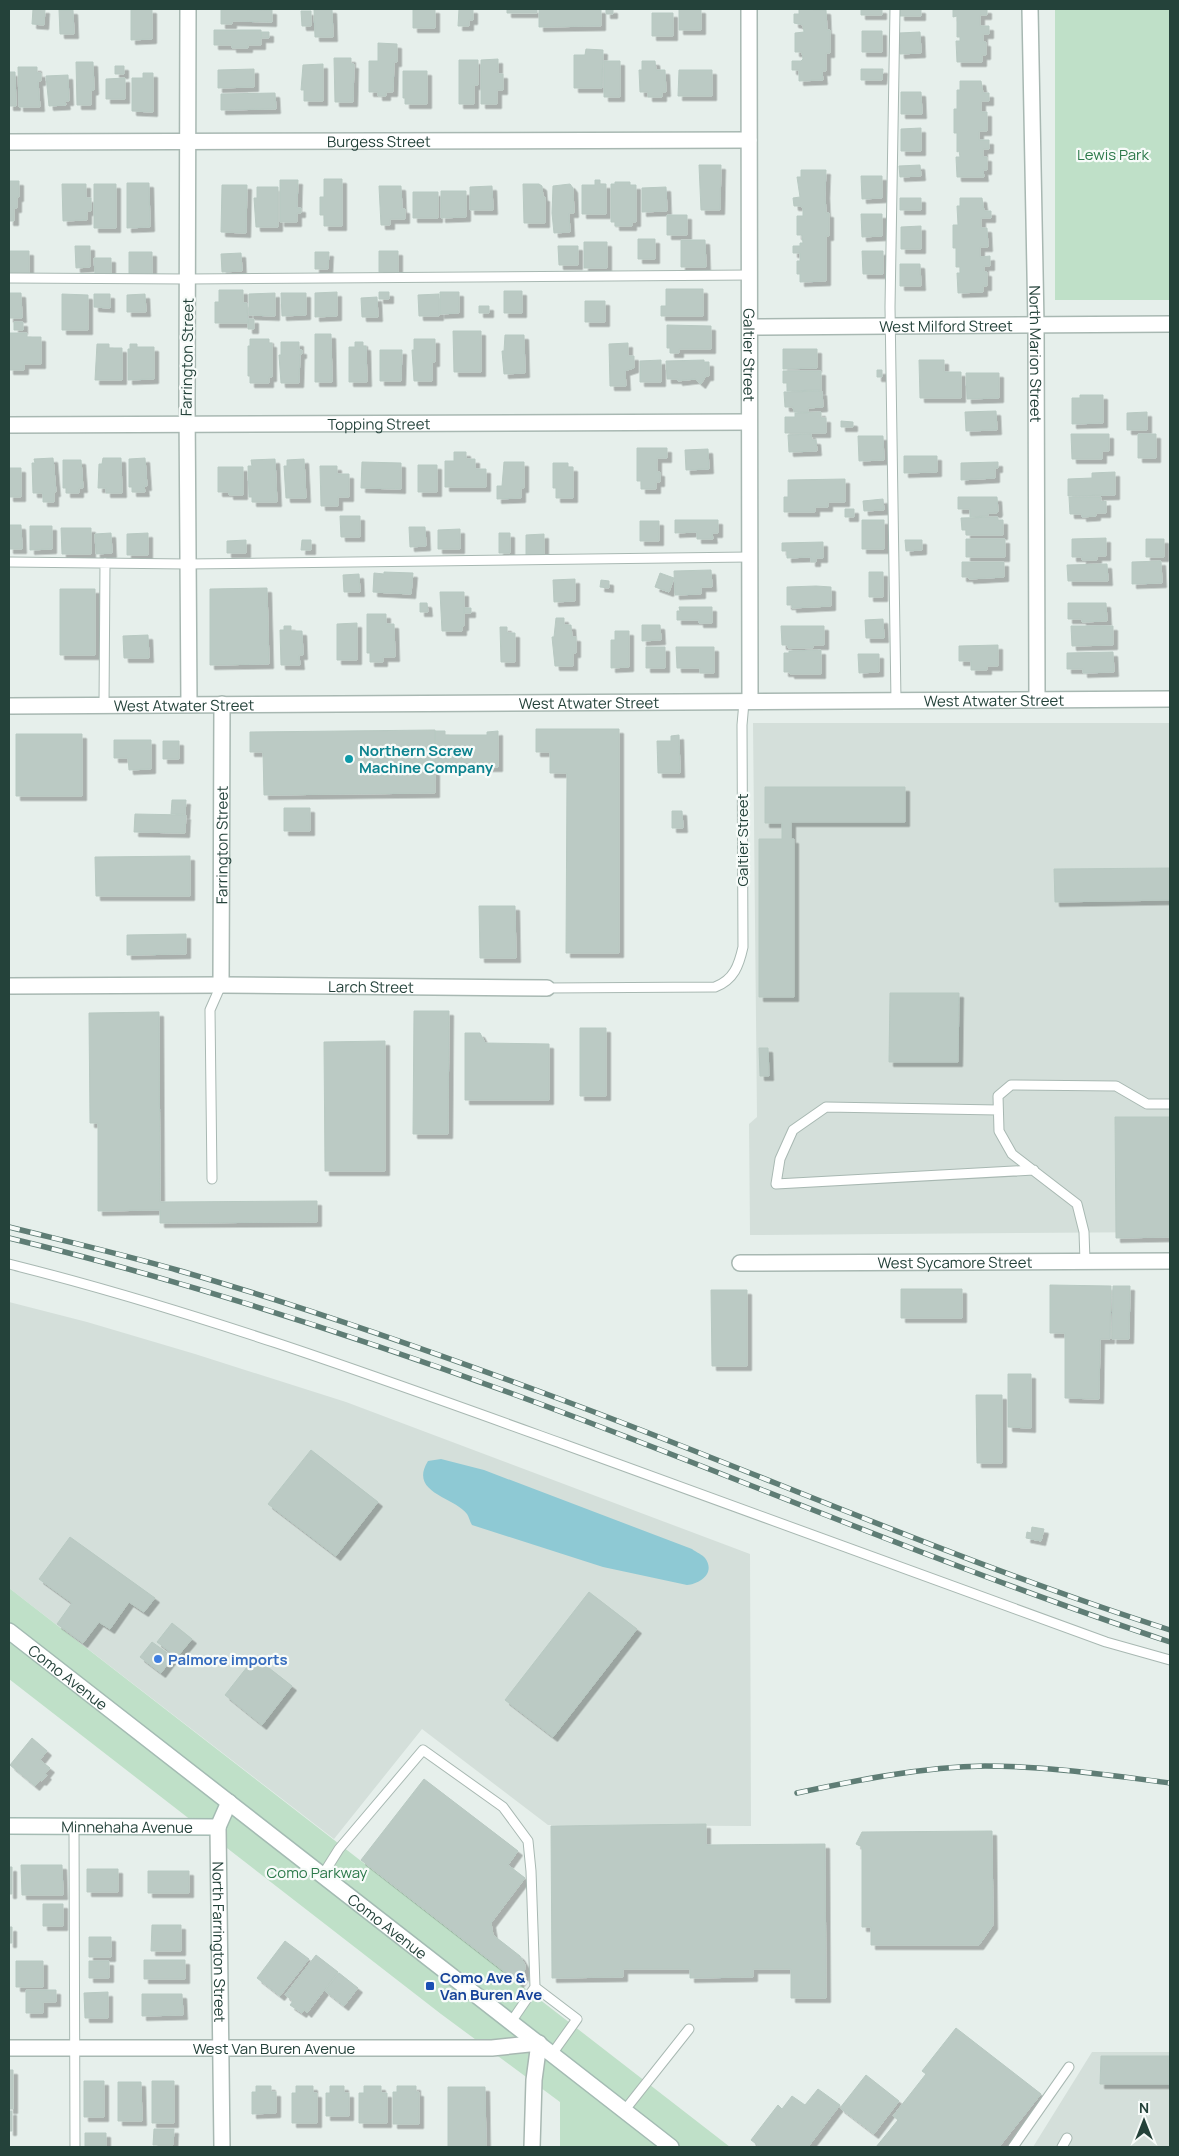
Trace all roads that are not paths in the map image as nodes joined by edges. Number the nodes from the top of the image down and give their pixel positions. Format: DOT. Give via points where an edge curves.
graph roads {
  1 [pos="188,9"];
  2 [pos="749,9"];
  3 [pos="895,9"];
  4 [pos="1030,9"];
  5 [pos="749,140"];
  6 [pos="9,142"];
  7 [pos="188,142"];
  8 [pos="750,275"];
  9 [pos="9,278"];
  10 [pos="188,279"];
  11 [pos="1170,324"];
  12 [pos="891,325"];
  13 [pos="1036,325"];
  14 [pos="751,327"];
  15 [pos="749,422"];
  16 [pos="187,424"];
  17 [pos="9,425"];
  18 [pos="750,557"];
  19 [pos="9,562"];
  20 [pos="105,563"];
  21 [pos="187,564"];
  22 [pos="1170,699"];
  23 [pos="1037,700"];
  24 [pos="747,701"];
  25 [pos="896,701"];
  26 [pos="189,704"];
  27 [pos="222,704"];
  28 [pos="104,705"];
  29 [pos="9,706"];
  30 [pos="732,977"];
  31 [pos="222,985"];
  32 [pos="9,986"];
  33 [pos="547,988"];
  34 [pos="1170,1104"];
  35 [pos="998,1110"];
  36 [pos="1034,1170"];
  37 [pos="212,1179"];
  38 [pos="1085,1261"];
  39 [pos="1170,1261"];
  40 [pos="740,1263"];
  41 [pos="9,1264"];
  42 [pos="9,1632"];
  43 [pos="1170,1660"];
  44 [pos="229,1802"];
  45 [pos="9,1826"];
  46 [pos="74,1826"];
  47 [pos="218,1826"];
  48 [pos="322,1876"];
  49 [pos="534,1987"];
  50 [pos="511,2022"];
  51 [pos="689,2029"];
  52 [pos="538,2043"];
  53 [pos="9,2048"];
  54 [pos="75,2048"];
  55 [pos="223,2049"];
  56 [pos="552,2054"];
  57 [pos="1069,2067"];
  58 [pos="624,2111"];
  59 [pos="1067,2138"];
  60 [pos="75,2147"];
  61 [pos="222,2147"];
  62 [pos="532,2147"];
  63 [pos="671,2147"];
  64 [pos="1013,2147"];
  65 [pos="1062,2147"];
  1 -- 7 [label="street, Farrington Street"];
  2 -- 5 [label="street, Galtier Street"];
  3 -- 12 [label="lane"];
  4 -- 13 [label="street, North Marion Street"];
  5 -- 7 [label="street, Burgess Street"];
  5 -- 8 [label="street, Galtier Street"];
  6 -- 7 [label="street, Burgess Street"];
  7 -- 10 [label="street, Farrington Street"];
  8 -- 10 [label="lane"];
  8 -- 14 [label="street, Galtier Street"];
  9 -- 10 [label="lane"];
  10 -- 16 [label="street, Farrington Street"];
  11 -- 13 [label="street, West Milford Street"];
  12 -- 13 [label="street, West Milford Street"];
  12 -- 14 [label="street, West Milford Street"];
  12 -- 25 [label="lane"];
  13 -- 23 [label="street, North Marion Street"];
  14 -- 15 [label="street, Galtier Street"];
  15 -- 16 [label="street, Topping Street"];
  15 -- 18 [label="street, Galtier Street"];
  16 -- 17 [label="street, Topping Street"];
  16 -- 21 [label="street, Farrington Street"];
  18 -- 21 [label="lane"];
  18 -- 24 [label="street, Galtier Street"];
  19 -- 20 [label="lane"];
  20 -- 21 [label="lane"];
  20 -- 28 [label="lane"];
  21 -- 26 [label="street, Farrington Street"];
  22 -- 23 [label="street, West Atwater Street"];
  23 -- 25 [label="street, West Atwater Street"];
  24 -- 25 [label="street, West Atwater Street"];
  24 -- 27 [label="street, West Atwater Street"];
  24 -- 30 [label="lane, Galtier Street" via="742,724 743,947"];
  26 -- 27 [label="street, West Atwater Street"];
  26 -- 28 [label="street, West Atwater Street"];
  27 -- 31 [label="street, Farrington Street"];
  28 -- 29 [label="street, West Atwater Street"];
  30 -- 33 [label="lane, Larch Street" via="715,987"];
  31 -- 32 [label="street, Larch Street"];
  31 -- 33 [label="street, Larch Street"];
  31 -- 37 [label="lane" via="210,1010"];
  34 -- 35 [label="lane" via="1147,1104 1116,1086 1011,1085 998,1096"];
  35 -- 36 [label="lane" via="999,1131 1012,1154"];
  35 -- 36 [label="lane" via="826,1107 793,1130 780,1159 776,1184"];
  36 -- 38 [label="lane" via="1077,1204 1084,1232"];
  38 -- 39 [label="street, West Sycamore Street"];
  38 -- 40 [label="street, West Sycamore Street"];
  41 -- 43 [label="lane" via="296,1349 1106,1642"];
  42 -- 44 [label="street, Como Avenue"];
  44 -- 47 [label="street"];
  44 -- 48 [label="street, Como Avenue"];
  45 -- 46 [label="street, Minnehaha Avenue"];
  46 -- 47 [label="street, Minnehaha Avenue"];
  46 -- 54 [label="lane"];
  47 -- 55 [label="street, North Farrington Street"];
  48 -- 49 [label="lane" via="339,1849 423,1750 503,1807 528,1840"];
  48 -- 50 [label="street, Como Avenue"];
  49 -- 50 [label="lane"];
  49 -- 56 [label="lane" via="577,2019"];
  50 -- 52 [label="street, Como Avenue"];
  51 -- 58 [label="lane"];
  52 -- 55 [label="street, West Van Buren Avenue" via="492,2048"];
  52 -- 56 [label="street, Como Avenue"];
  52 -- 62 [label="street"];
  53 -- 54 [label="street, West Van Buren Avenue"];
  54 -- 55 [label="street, West Van Buren Avenue"];
  54 -- 60 [label="lane"];
  55 -- 61 [label="street, North Farrington Street"];
  56 -- 58 [label="street, Como Avenue"];
  57 -- 64 [label="lane"];
  58 -- 63 [label="street, Como Avenue"];
  59 -- 65 [label="lane"];
}
